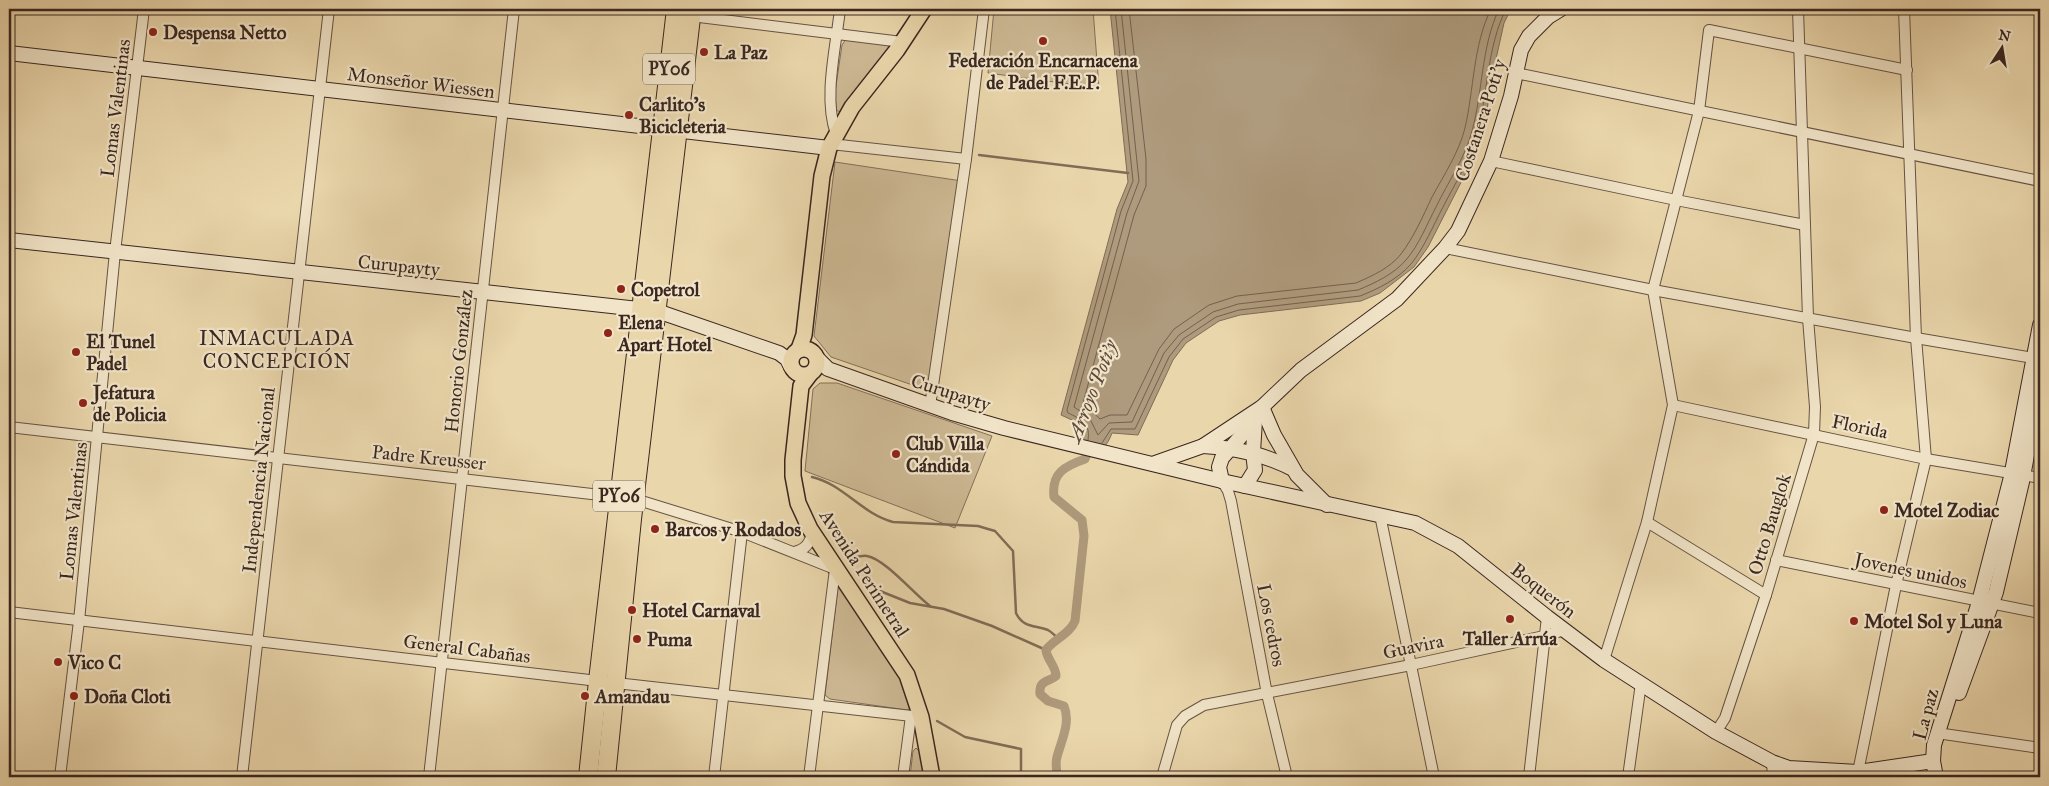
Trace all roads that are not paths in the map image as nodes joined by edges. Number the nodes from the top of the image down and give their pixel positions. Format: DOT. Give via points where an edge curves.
graph roads {
  1 [pos="144,9"];
  2 [pos="329,9"];
  3 [pos="514,9"];
  4 [pos="840,9"];
  5 [pos="924,9"];
  6 [pos="984,9"];
  7 [pos="1561,9"];
  8 [pos="1798,9"];
  9 [pos="1904,9"];
  10 [pos="686,11"];
  11 [pos="837,34"];
  12 [pos="902,42"];
  13 [pos="1798,48"];
  14 [pos="9,53"];
  15 [pos="137,68"];
  16 [pos="1907,70"];
  17 [pos="1516,72"];
  18 [pos="320,89"];
  19 [pos="503,110"];
  20 [pos="1699,111"];
  21 [pos="670,129"];
  22 [pos="1802,132"];
  23 [pos="832,142"];
  24 [pos="1908,154"];
  25 [pos="966,159"];
  26 [pos="1490,161"];
  27 [pos="2040,181"];
  28 [pos="1676,200"];
  29 [pos="1805,225"];
  30 [pos="9,240"];
  31 [pos="1445,248"];
  32 [pos="115,252"];
  33 [pos="299,272"];
  34 [pos="1653,290"];
  35 [pos="483,293"];
  36 [pos="648,311"];
  37 [pos="1808,318"];
  38 [pos="2040,325"];
  39 [pos="1916,338"];
  40 [pos="780,353"];
  41 [pos="2037,358"];
  42 [pos="806,359"];
  43 [pos="792,369"];
  44 [pos="2040,385"];
  45 [pos="1672,405"];
  46 [pos="930,406"];
  47 [pos="1258,413"];
  48 [pos="9,427"];
  49 [pos="1814,434"];
  50 [pos="98,438"];
  51 [pos="1203,446"];
  52 [pos="1230,448"];
  53 [pos="1253,452"];
  54 [pos="1116,456"];
  55 [pos="278,458"];
  56 [pos="1926,459"];
  57 [pos="1154,464"];
  58 [pos="1293,469"];
  59 [pos="2018,474"];
  60 [pos="2040,478"];
  61 [pos="462,479"];
  62 [pos="1222,481"];
  63 [pos="1246,486"];
  64 [pos="627,498"];
  65 [pos="1327,505"];
  66 [pos="1380,515"];
  67 [pos="1646,522"];
  68 [pos="742,532"];
  69 [pos="812,532"];
  70 [pos="794,552"];
  71 [pos="1776,560"];
  72 [pos="835,568"];
  73 [pos="1896,585"];
  74 [pos="1766,595"];
  75 [pos="1985,603"];
  76 [pos="9,612"];
  77 [pos="2040,613"];
  78 [pos="1546,616"];
  79 [pos="79,621"];
  80 [pos="1565,630"];
  81 [pos="1544,636"];
  82 [pos="257,641"];
  83 [pos="1604,660"];
  84 [pos="442,663"];
  85 [pos="1411,665"];
  86 [pos="598,681"];
  87 [pos="616,683"];
  88 [pos="1641,683"];
  89 [pos="723,694"];
  90 [pos="1267,694"];
  91 [pos="817,705"];
  92 [pos="916,716"];
  93 [pos="1716,732"];
  94 [pos="1940,734"];
  95 [pos="2040,748"];
  96 [pos="1772,762"];
  97 [pos="1934,762"];
  98 [pos="1865,775"];
  99 [pos="60,777"];
  100 [pos="242,777"];
  101 [pos="429,777"];
  102 [pos="588,777"];
  103 [pos="606,777"];
  104 [pos="714,777"];
  105 [pos="809,777"];
  106 [pos="904,777"];
  107 [pos="932,777"];
  108 [pos="1162,777"];
  109 [pos="1287,777"];
  110 [pos="1434,777"];
  111 [pos="1529,777"];
  112 [pos="1628,777"];
  113 [pos="1773,777"];
  114 [pos="1936,777"];
  1 -- 15 [label="street, Lomas Valentinas"];
  2 -- 18 [label="street, Independencia Nacional"];
  3 -- 19 [label="street, Honorio González"];
  4 -- 11 [label="street"];
  5 -- 12 [label="main road, Avenida Perimetral"];
  6 -- 25 [label="street"];
  7 -- 17 [label="street, Costanera Poti'y" via="1529,36 1521,50"];
  8 -- 13 [label="street, Otto Bauglok"];
  9 -- 16 [label="street"];
  10 -- 11 [label="street"];
  10 -- 21 [label="highway, PY06"];
  11 -- 12 [label="street"];
  11 -- 23 [label="street" via="829,99"];
  12 -- 23 [label="main road, Avenida Perimetral" via="860,95"];
  13 -- 16 [label="street"];
  13 -- 20 [label="street" via="1709,30"];
  13 -- 22 [label="street, Otto Bauglok"];
  14 -- 15 [label="street, Monseñor Wiessen"];
  15 -- 18 [label="street, Monseñor Wiessen"];
  15 -- 32 [label="street, Lomas Valentinas"];
  16 -- 24 [label="street"];
  17 -- 20 [label="street"];
  17 -- 26 [label="street, Costanera Poti'y"];
  18 -- 19 [label="street, Monseñor Wiessen"];
  18 -- 33 [label="street, Independencia Nacional"];
  19 -- 21 [label="street, Monseñor Wiessen"];
  19 -- 35 [label="street, Honorio González"];
  20 -- 22 [label="street"];
  20 -- 28 [label="street"];
  21 -- 23 [label="street, Monseñor Wiessen"];
  21 -- 36 [label="highway, PY06"];
  22 -- 24 [label="street"];
  22 -- 29 [label="street, Otto Bauglok"];
  23 -- 25 [label="street"];
  23 -- 42 [label="main road, Avenida Perimetral" via="822,176 806,311"];
  24 -- 27 [label="street"];
  24 -- 39 [label="street"];
  25 -- 46 [label="street"];
  26 -- 28 [label="street"];
  26 -- 31 [label="street, Costanera Poti'y" via="1458,231"];
  28 -- 29 [label="street"];
  28 -- 34 [label="street"];
  29 -- 37 [label="street, Otto Bauglok"];
  30 -- 32 [label="street, Curupayty"];
  31 -- 34 [label="street"];
  31 -- 47 [label="street, Costanera Poti'y" via="1397,299 1301,370"];
  32 -- 33 [label="street, Curupayty"];
  32 -- 50 [label="street, Lomas Valentinas"];
  33 -- 35 [label="street, Curupayty"];
  33 -- 55 [label="street, Independencia Nacional"];
  34 -- 37 [label="street"];
  34 -- 45 [label="street"];
  35 -- 36 [label="street, Curupayty"];
  35 -- 61 [label="street, Honorio González"];
  36 -- 40 [label="street, Curupayty"];
  36 -- 64 [label="highway, PY06"];
  37 -- 39 [label="street"];
  37 -- 49 [label="street, Otto Bauglok"];
  38 -- 41 [label="street, La paz"];
  39 -- 41 [label="street"];
  39 -- 56 [label="street"];
  40 -- 42 [label="street, Curupayty"];
  40 -- 43 [label="street"];
  41 -- 59 [label="street, La paz"];
  42 -- 43 [label="main road"];
  42 -- 43 [label="main road, Avenida Perimetral" via="791,358"];
  42 -- 46 [label="street, Curupayty"];
  42 -- 69 [label="main road, Avenida Perimetral" via="793,476 798,502"];
  44 -- 59 [label="street, La paz"];
  45 -- 49 [label="street, Florida"];
  45 -- 67 [label="street"];
  46 -- 54 [label="street, Curupayty"];
  47 -- 51 [label="street"];
  47 -- 52 [label="street, Costanera Poti'y"];
  47 -- 53 [label="street"];
  47 -- 58 [label="street"];
  48 -- 50 [label="street, Padre Kreusser"];
  49 -- 56 [label="street, Florida"];
  49 -- 71 [label="street, Otto Bauglok"];
  50 -- 55 [label="street, Padre Kreusser"];
  50 -- 79 [label="street, Lomas Valentinas"];
  51 -- 52 [label="street"];
  51 -- 57 [label="street"];
  52 -- 53 [label="street"];
  52 -- 62 [label="street, Costanera Poti'y" via="1219,467"];
  53 -- 58 [label="street"];
  53 -- 63 [label="street" via="1255,470"];
  54 -- 57 [label="street, Boquerón"];
  55 -- 61 [label="street, Padre Kreusser"];
  55 -- 82 [label="street, Independencia Nacional"];
  56 -- 59 [label="street, Florida"];
  56 -- 73 [label="street"];
  57 -- 62 [label="street, Boquerón"];
  58 -- 65 [label="street"];
  59 -- 60 [label="street, Florida"];
  59 -- 75 [label="street, La paz"];
  61 -- 64 [label="street, Padre Kreusser"];
  61 -- 84 [label="street, Honorio González"];
  62 -- 63 [label="street, Boquerón"];
  62 -- 90 [label="street, Los cedros" via="1231,501"];
  63 -- 65 [label="street, Boquerón"];
  64 -- 68 [label="street, Padre Kreusser"];
  64 -- 86 [label="highway, PY06"];
  64 -- 87 [label="highway, PY06"];
  65 -- 66 [label="street, Boquerón"];
  66 -- 78 [label="street, Boquerón" via="1415,523 1458,546"];
  66 -- 85 [label="street"];
  67 -- 74 [label="street"];
  67 -- 83 [label="street"];
  68 -- 70 [label="street, Padre Kreusser"];
  68 -- 89 [label="street"];
  69 -- 70 [label="street" via="806,547"];
  69 -- 72 [label="main road, Avenida Perimetral"];
  70 -- 72 [label="street, Padre Kreusser"];
  71 -- 73 [label="street, Jovenes unidos"];
  71 -- 74 [label="street, Otto Bauglok"];
  72 -- 91 [label="street"];
  72 -- 92 [label="main road, Avenida Perimetral" via="904,670 912,689"];
  73 -- 75 [label="street, Jovenes unidos"];
  73 -- 98 [label="street"];
  74 -- 93 [label="street, Otto Bauglok" via="1725,718"];
  75 -- 77 [label="street, Jovenes unidos"];
  75 -- 94 [label="street, La paz"];
  76 -- 79 [label="street, General Cabañas"];
  78 -- 80 [label="street, Boquerón"];
  78 -- 81 [label="street"];
  79 -- 82 [label="street, General Cabañas"];
  79 -- 99 [label="street, Lomas Valentinas"];
  80 -- 81 [label="street, Guavira"];
  80 -- 83 [label="street, Boquerón"];
  81 -- 85 [label="street, Guavira"];
  81 -- 111 [label="street"];
  82 -- 84 [label="street, General Cabañas"];
  82 -- 100 [label="street, Independencia Nacional"];
  83 -- 88 [label="street, Boquerón"];
  84 -- 86 [label="street, General Cabañas"];
  84 -- 101 [label="street, Honorio González"];
  85 -- 90 [label="street, Guavira"];
  85 -- 110 [label="street"];
  86 -- 87 [label="street, General Cabañas"];
  86 -- 102 [label="highway, PY06"];
  87 -- 89 [label="street, General Cabañas"];
  87 -- 103 [label="highway, PY06"];
  88 -- 93 [label="street, Boquerón"];
  88 -- 112 [label="street"];
  89 -- 91 [label="street, General Cabañas"];
  89 -- 104 [label="street"];
  90 -- 108 [label="street, Guavira" via="1204,705 1185,716 1176,725"];
  90 -- 109 [label="street, Los cedros"];
  91 -- 92 [label="street, General Cabañas"];
  91 -- 105 [label="street"];
  92 -- 106 [label="street"];
  92 -- 107 [label="main road, Avenida Perimetral"];
  93 -- 96 [label="street, Boquerón"];
  94 -- 95 [label="street"];
  94 -- 97 [label="street, La paz"];
  96 -- 98 [label="street, Boquerón" via="1789,768"];
  96 -- 113 [label="street"];
  97 -- 98 [label="street, Boquerón"];
  97 -- 114 [label="street, La paz"];
}
